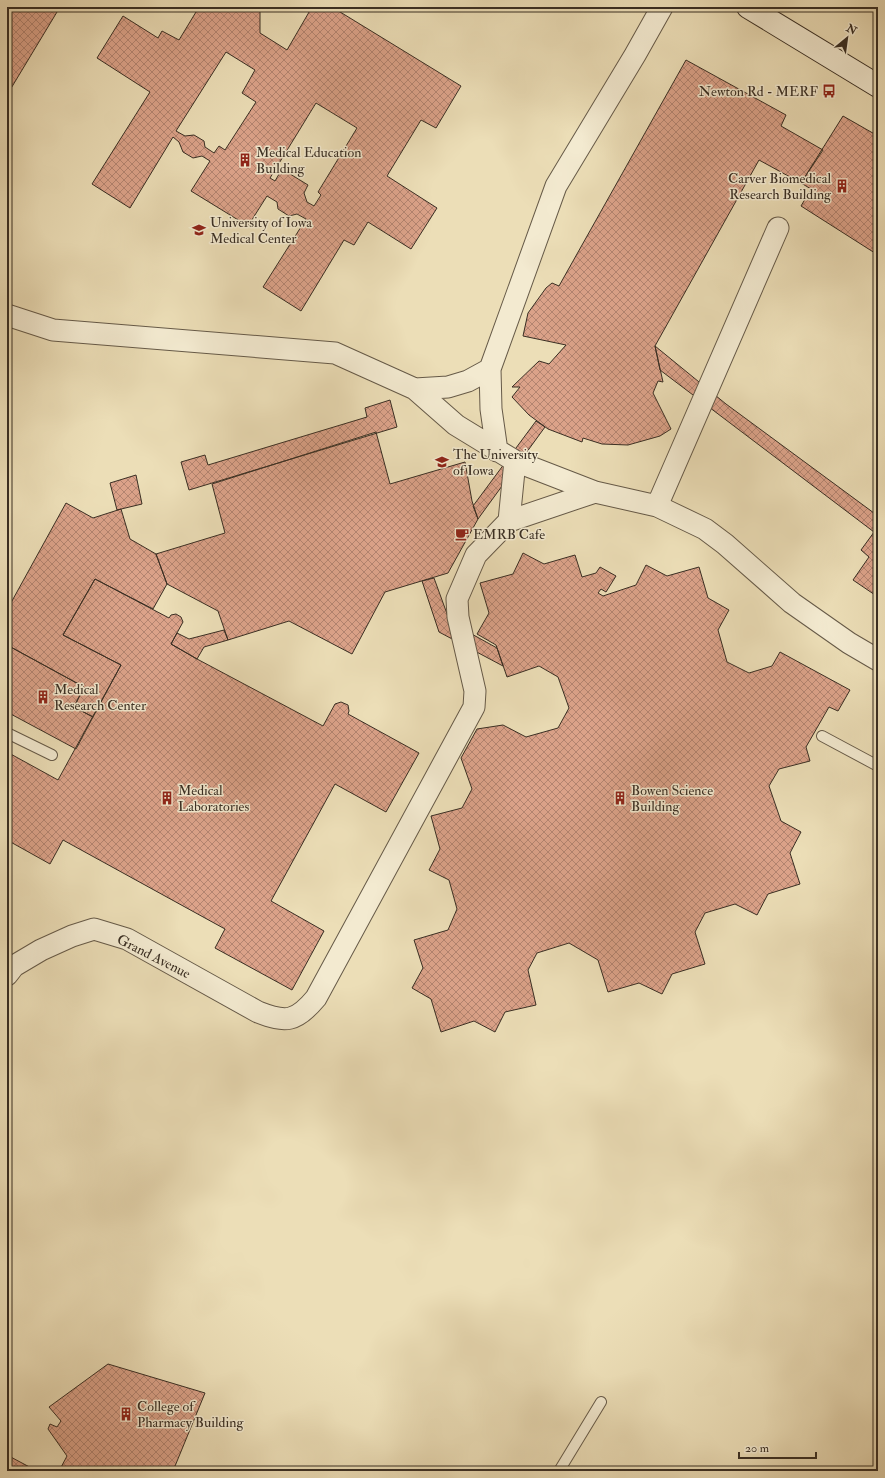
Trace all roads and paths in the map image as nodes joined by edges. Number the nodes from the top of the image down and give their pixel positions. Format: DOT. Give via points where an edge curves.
graph roads {
  1 [pos="662,7"];
  2 [pos="748,7"];
  3 [pos="878,86"];
  4 [pos="778,228"];
  5 [pos="7,315"];
  6 [pos="490,369"];
  7 [pos="415,389"];
  8 [pos="506,456"];
  9 [pos="595,492"];
  10 [pos="657,506"];
  11 [pos="509,522"];
  12 [pos="878,660"];
  13 [pos="7,733"];
  14 [pos="822,736"];
  15 [pos="52,755"];
  16 [pos="878,766"];
  17 [pos="7,975"];
  18 [pos="601,1402"];
  19 [pos="559,1471"];
  1 -- 6 [label="street" via="556,186"];
  2 -- 3 [label="street"];
  4 -- 10 [label="street"];
  5 -- 7 [label="street" via="53,330 335,354"];
  6 -- 7 [label="street" via="468,381 448,387"];
  6 -- 8 [label="street" via="491,409"];
  7 -- 8 [label="street" via="456,425"];
  8 -- 9 [label="street"];
  8 -- 11 [label="street"];
  9 -- 10 [label="street"];
  9 -- 11 [label="street"];
  10 -- 12 [label="street" via="720,540 792,603"];
  11 -- 17 [label="street, Grand Avenue" via="476,555 457,599 458,617 475,691 474,707 316,998 304,1012 290,1019 275,1019 127,939 94,930 72,936 41,950 14,966"];
  13 -- 15 [label="lane"];
  14 -- 16 [label="lane"];
  18 -- 19 [label="lane"];
}
